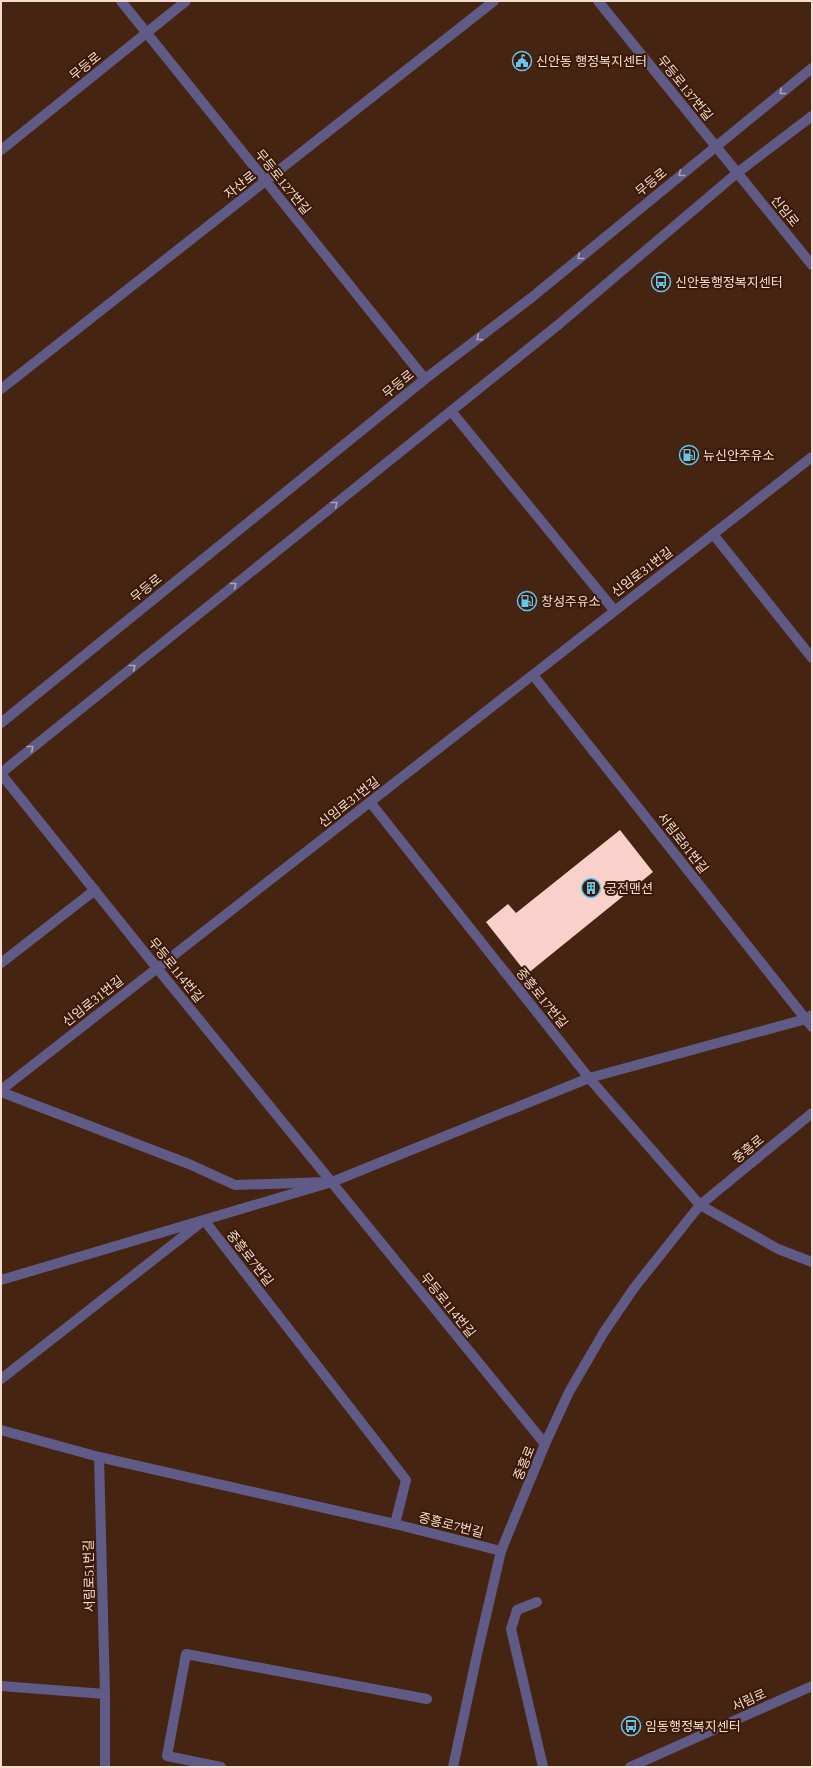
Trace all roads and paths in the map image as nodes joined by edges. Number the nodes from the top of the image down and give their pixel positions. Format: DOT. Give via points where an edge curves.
graph roads {
  1 [pos="121,1"];
  2 [pos="186,1"];
  3 [pos="494,1"];
  4 [pos="598,1"];
  5 [pos="147,33"];
  6 [pos="812,68"];
  7 [pos="812,116"];
  8 [pos="715,146"];
  9 [pos="1,150"];
  10 [pos="737,173"];
  11 [pos="266,181"];
  12 [pos="812,265"];
  13 [pos="425,379"];
  14 [pos="1,389"];
  15 [pos="450,411"];
  16 [pos="812,457"];
  17 [pos="713,534"];
  18 [pos="614,610"];
  19 [pos="812,658"];
  20 [pos="533,675"];
  21 [pos="1,723"];
  22 [pos="1,773"];
  23 [pos="370,802"];
  24 [pos="95,890"];
  25 [pos="1,963"];
  26 [pos="157,968"];
  27 [pos="810,1020"];
  28 [pos="589,1078"];
  29 [pos="1,1091"];
  30 [pos="812,1113"];
  31 [pos="332,1182"];
  32 [pos="700,1205"];
  33 [pos="204,1220"];
  34 [pos="812,1262"];
  35 [pos="1,1280"];
  36 [pos="1,1379"];
  37 [pos="1,1430"];
  38 [pos="545,1444"];
  39 [pos="99,1457"];
  40 [pos="395,1524"];
  41 [pos="502,1551"];
  42 [pos="537,1602"];
  43 [pos="1,1686"];
  44 [pos="812,1686"];
  45 [pos="105,1694"];
  46 [pos="427,1699"];
  47 [pos="105,1767"];
  48 [pos="221,1767"];
  49 [pos="453,1767"];
  50 [pos="543,1767"];
  51 [pos="630,1767"];
  1 -- 5 [label="street, 무등로127번길"];
  2 -- 5 [label="street, 무등로"];
  3 -- 11 [label="street, 자산로"];
  4 -- 8 [label="street, 무등로137번길"];
  5 -- 9 [label="street, 무등로"];
  5 -- 11 [label="street, 무등로127번길"];
  6 -- 8 [label="street, 무등로, one-way"];
  7 -- 10 [label="street"];
  8 -- 10 [label="street, 무등로137번길"];
  8 -- 13 [label="street, 무등로, one-way" via="531,298"];
  10 -- 12 [label="street, 신임로"];
  10 -- 15 [label="street" via="558,325"];
  11 -- 13 [label="street, 무등로127번길"];
  11 -- 14 [label="street, 자산로"];
  13 -- 21 [label="street, 무등로"];
  15 -- 18 [label="street"];
  22 -- 15 [label="street, one-way"];
  16 -- 17 [label="street, 신임로31번길"];
  17 -- 18 [label="street, 신임로31번길"];
  17 -- 19 [label="street"];
  18 -- 20 [label="street, 신임로31번길"];
  20 -- 23 [label="street, 신임로31번길"];
  20 -- 27 [label="street, 서림로81번길"];
  22 -- 24 [label="street, 무등로114번길"];
  23 -- 26 [label="street, 신임로31번길"];
  23 -- 28 [label="street, 중흥로17번길"];
  24 -- 25 [label="street"];
  24 -- 26 [label="street, 무등로114번길"];
  26 -- 29 [label="street, 신임로31번길"];
  26 -- 31 [label="street, 무등로114번길"];
  27 -- 28 [label="street"];
  28 -- 31 [label="street"];
  28 -- 32 [label="street, 중흥로17번길"];
  29 -- 31 [label="street, 신임로31번길" via="189,1164 235,1185"];
  30 -- 32 [label="street, 중흥로"];
  31 -- 33 [label="street"];
  31 -- 38 [label="street, 무등로114번길"];
  32 -- 34 [label="street" via="778,1249"];
  32 -- 38 [label="street, 중흥로" via="634,1288 604,1332 569,1392"];
  33 -- 35 [label="street"];
  33 -- 36 [label="street"];
  33 -- 40 [label="street, 중흥로7번길" via="406,1480"];
  37 -- 39 [label="street, 중흥로7번길"];
  38 -- 41 [label="street, 중흥로"];
  39 -- 40 [label="street, 중흥로7번길"];
  39 -- 45 [label="street, 서림로51번길"];
  40 -- 41 [label="street, 중흥로7번길"];
  41 -- 49 [label="street, 중흥로"];
  42 -- 50 [label="street" via="517,1610 510,1629"];
  43 -- 45 [label="street"];
  44 -- 51 [label="street, 서림로"];
  45 -- 47 [label="street, 서림로51번길"];
  46 -- 48 [label="street" via="186,1654 167,1756"];
}
